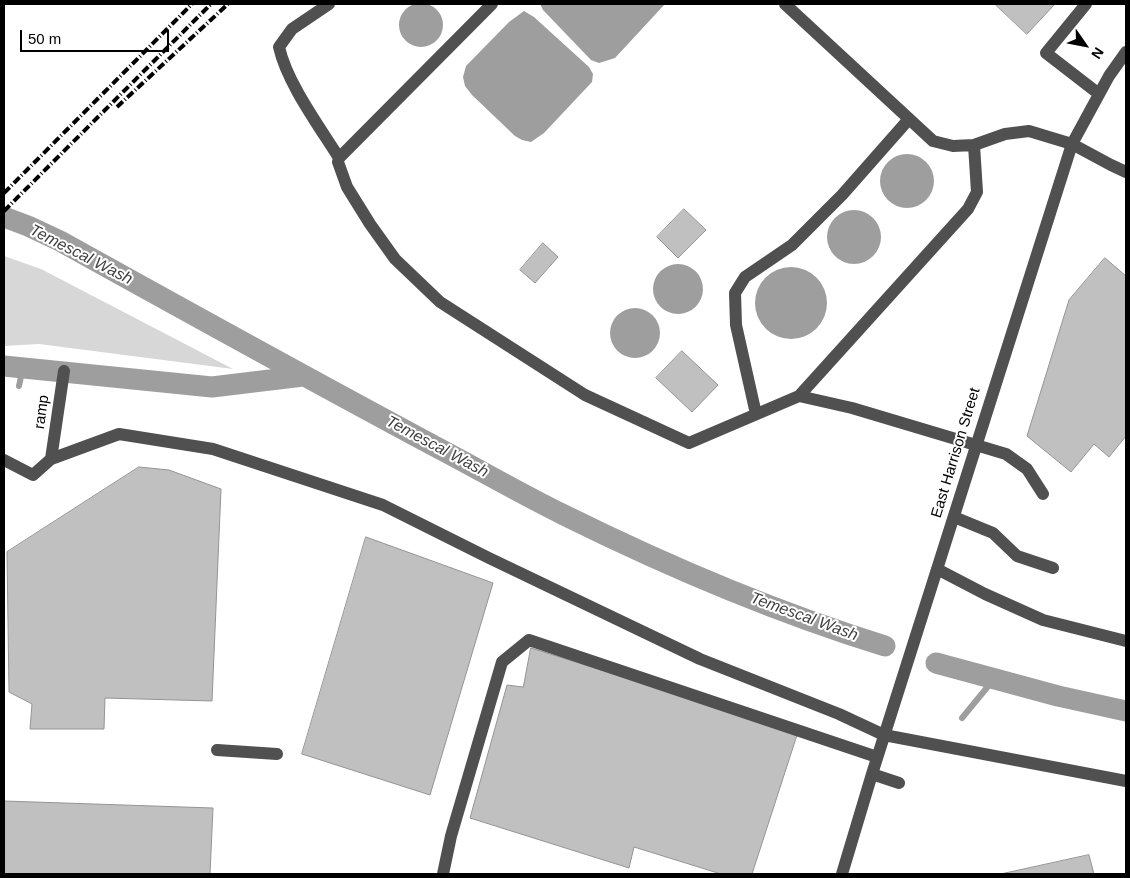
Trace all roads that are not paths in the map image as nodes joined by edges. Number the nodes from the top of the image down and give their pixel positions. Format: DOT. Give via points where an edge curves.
graph roads {
  1 [pos="329,4"];
  2 [pos="492,4"];
  3 [pos="785,4"];
  4 [pos="1086,4"];
  5 [pos="1126,52"];
  6 [pos="1099,94"];
  7 [pos="909,119"];
  8 [pos="1072,144"];
  9 [pos="974,145"];
  10 [pos="339,158"];
  11 [pos="1126,172"];
  12 [pos="64,371"];
  13 [pos="799,396"];
  14 [pos="756,414"];
  15 [pos="976,445"];
  16 [pos="51,459"];
  17 [pos="4,460"];
  18 [pos="1043,494"];
  19 [pos="954,517"];
  20 [pos="937,568"];
  21 [pos="1053,568"];
  22 [pos="1126,641"];
  23 [pos="884,735"];
  24 [pos="217,750"];
  25 [pos="277,754"];
  26 [pos="877,757"];
  27 [pos="872,774"];
  28 [pos="1126,781"];
  29 [pos="899,783"];
  30 [pos="443,874"];
  31 [pos="842,874"];
  1 -- 10 [label="street" via="292,29 279,47 288,75"];
  2 -- 10 [label="street"];
  3 -- 7 [label="street"];
  4 -- 6 [label="street" via="1046,53"];
  5 -- 6 [label="street, East Harrison Street"];
  6 -- 8 [label="street, East Harrison Street"];
  7 -- 9 [label="street" via="933,141 953,146"];
  7 -- 14 [label="street" via="836,201 792,245 745,277 735,293 736,326"];
  8 -- 9 [label="street" via="1029,131 1005,134"];
  8 -- 11 [label="street"];
  8 -- 15 [label="street, East Harrison Street"];
  9 -- 13 [label="street" via="977,192 968,209"];
  10 -- 14 [label="street" via="347,187 370,224 395,258 440,302 584,396 689,444"];
  12 -- 16 [label="street, ramp"];
  13 -- 14 [label="street"];
  13 -- 15 [label="street" via="852,408"];
  15 -- 18 [label="street" via="1006,454 1026,469"];
  15 -- 19 [label="street, East Harrison Street"];
  16 -- 17 [label="street" via="33,475"];
  16 -- 23 [label="street" via="119,434 212,449 383,505 700,658"];
  19 -- 20 [label="street, East Harrison Street"];
  19 -- 21 [label="street" via="993,533 1017,556"];
  20 -- 22 [label="street" via="1043,620"];
  20 -- 23 [label="street, East Harrison Street"];
  23 -- 26 [label="street, East Harrison Street"];
  23 -- 28 [label="street"];
  24 -- 25 [label="street"];
  26 -- 27 [label="street, East Harrison Street"];
  26 -- 30 [label="street" via="529,640 502,662"];
  27 -- 29 [label="street"];
  27 -- 31 [label="street, East Harrison Street"];
}
